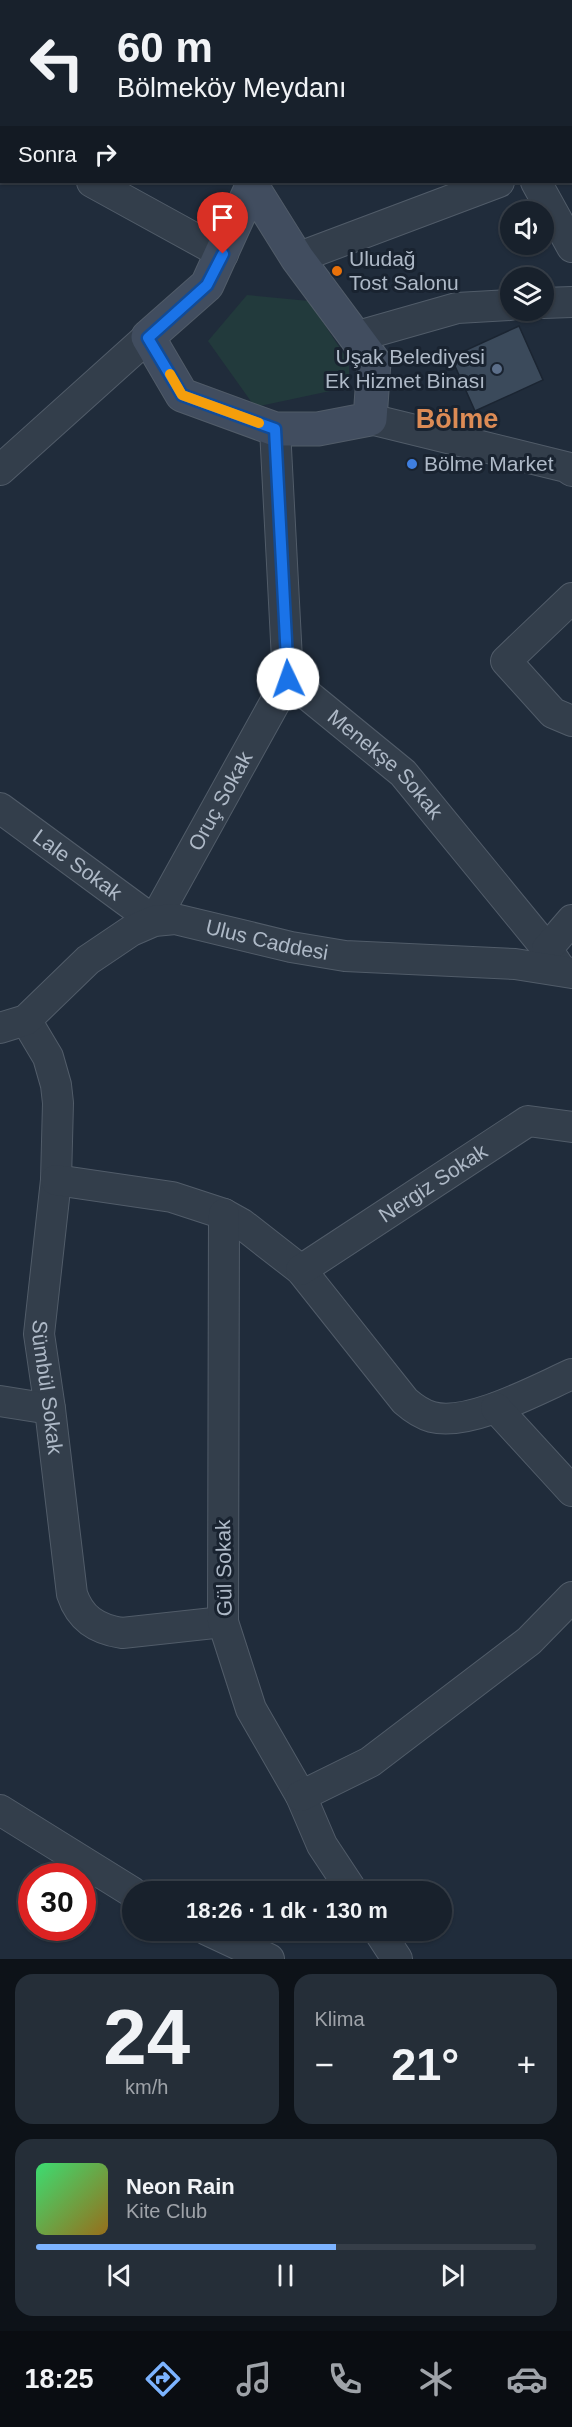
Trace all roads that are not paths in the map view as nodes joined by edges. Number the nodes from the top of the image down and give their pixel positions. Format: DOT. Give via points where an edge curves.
graph roads {
  1 [pos="94,183"];
  2 [pos="496,183"];
  3 [pos="537,183"];
  4 [pos="254,184"];
  5 [pos="572,247"];
  6 [pos="223,254"];
  7 [pos="297,258"];
  8 [pos="572,302"];
  9 [pos="554,303"];
  10 [pos="500,306"];
  11 [pos="355,337"];
  12 [pos="148,338"];
  13 [pos="370,420"];
  14 [pos="275,429"];
  15 [pos="0,470"];
  16 [pos="572,471"];
  17 [pos="572,598"];
  18 [pos="288,679"];
  19 [pos="572,721"];
  20 [pos="0,808"];
  21 [pos="154,921"];
  22 [pos="572,921"];
  23 [pos="560,964"];
  24 [pos="13,1024"];
  25 [pos="572,1127"];
  26 [pos="56,1180"];
  27 [pos="224,1214"];
  28 [pos="301,1270"];
  29 [pos="572,1374"];
  30 [pos="0,1401"];
  31 [pos="496,1408"];
  32 [pos="50,1409"];
  33 [pos="572,1491"];
  34 [pos="572,1597"];
  35 [pos="223,1622"];
  36 [pos="301,1796"];
  37 [pos="0,1810"];
  38 [pos="346,1881"];
  39 [pos="122,1886"];
  40 [pos="231,1941"];
  41 [pos="385,1941"];
  42 [pos="269,1959"];
  43 [pos="397,1959"];
  1 -- 6 [label="street"];
  2 -- 7 [label="street"];
  3 -- 5 [label="street"];
  4 -- 6 [label="street"];
  4 -- 7 [label="street"];
  6 -- 12 [label="street" via="207,285"];
  7 -- 11 [label="street"];
  8 -- 9 [label="street"];
  10 -- 11 [label="street" via="457,308"];
  11 -- 13 [label="street" via="374,362"];
  12 -- 14 [label="street" via="182,395"];
  12 -- 15 [label="street"];
  13 -- 14 [label="street" via="318,429"];
  13 -- 16 [label="street"];
  14 -- 18 [label="street"];
  17 -- 19 [label="street" via="507,661 553,713"];
  18 -- 21 [label="street, Oruç Sokak"];
  18 -- 23 [label="street, Menekşe Sokak" via="403,773"];
  20 -- 21 [label="street, Lale Sokak"];
  21 -- 23 [label="street, Ulus Caddesi" via="175,919 345,956"];
  21 -- 24 [label="street, Ulus Caddesi" via="108,945"];
  22 -- 23 [label="street"];
  24 -- 26 [label="street, Sümbül Sokak" via="43,1045 56,1085"];
  25 -- 28 [label="street, Nergiz Sokak" via="528,1121"];
  26 -- 27 [label="street" via="172,1197"];
  26 -- 32 [label="street, Sümbül Sokak" via="39,1334"];
  27 -- 28 [label="street" via="253,1230"];
  27 -- 35 [label="street, Gül Sokak"];
  28 -- 31 [label="street" via="412,1408 443,1419"];
  29 -- 31 [label="street"];
  30 -- 32 [label="street"];
  31 -- 33 [label="street"];
  32 -- 35 [label="street, Sümbül Sokak" via="76,1606 97,1627 122,1633"];
  34 -- 36 [label="street" via="529,1641 370,1762"];
  35 -- 36 [label="street, Gül Sokak" via="251,1709"];
  36 -- 38 [label="street, Gül Sokak" via="322,1845"];
  37 -- 39 [label="street"];
  40 -- 42 [label="street"];
  41 -- 43 [label="street"];
}
